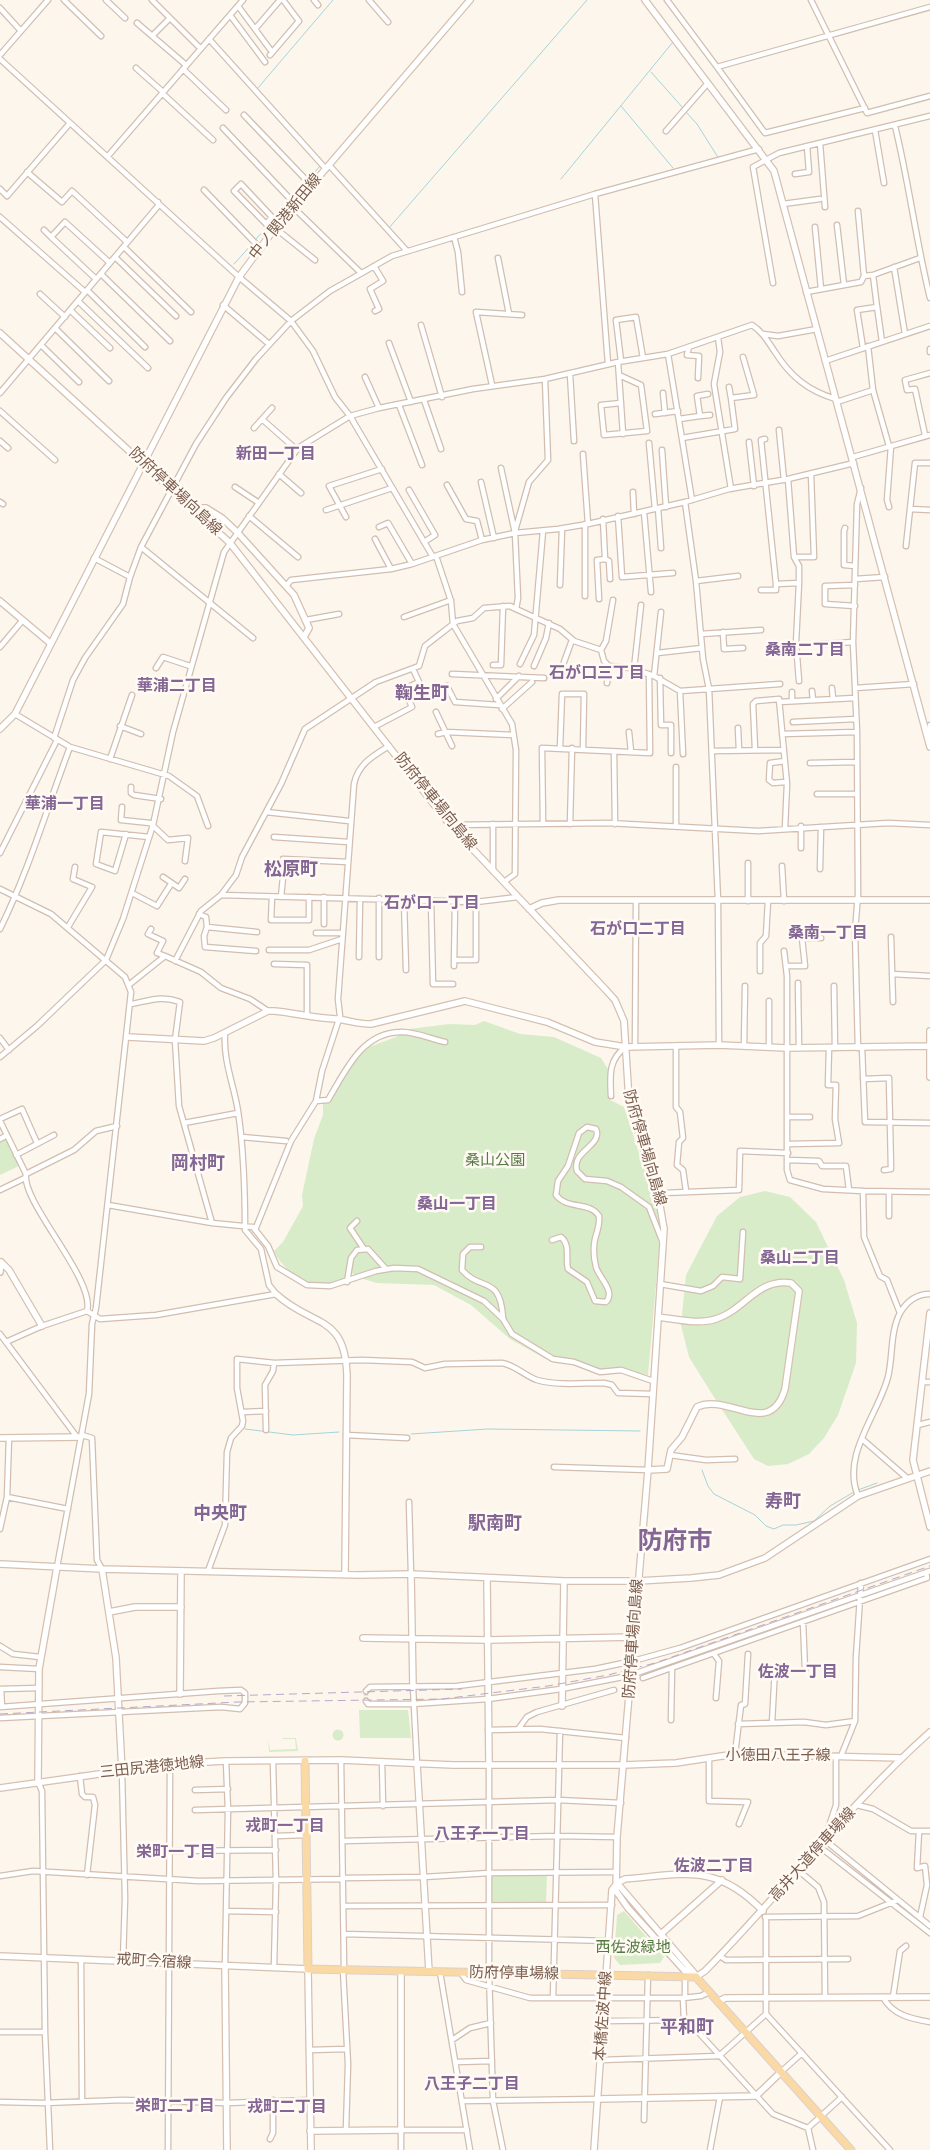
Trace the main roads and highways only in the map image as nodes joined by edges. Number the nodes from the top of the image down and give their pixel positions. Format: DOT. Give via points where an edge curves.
graph roads {
  1 [pos="304,1761"];
  2 [pos="851,2150"];
  1 -- 2 [label="main road, 防府停車場線" via="308,1969 696,1976"];
}
